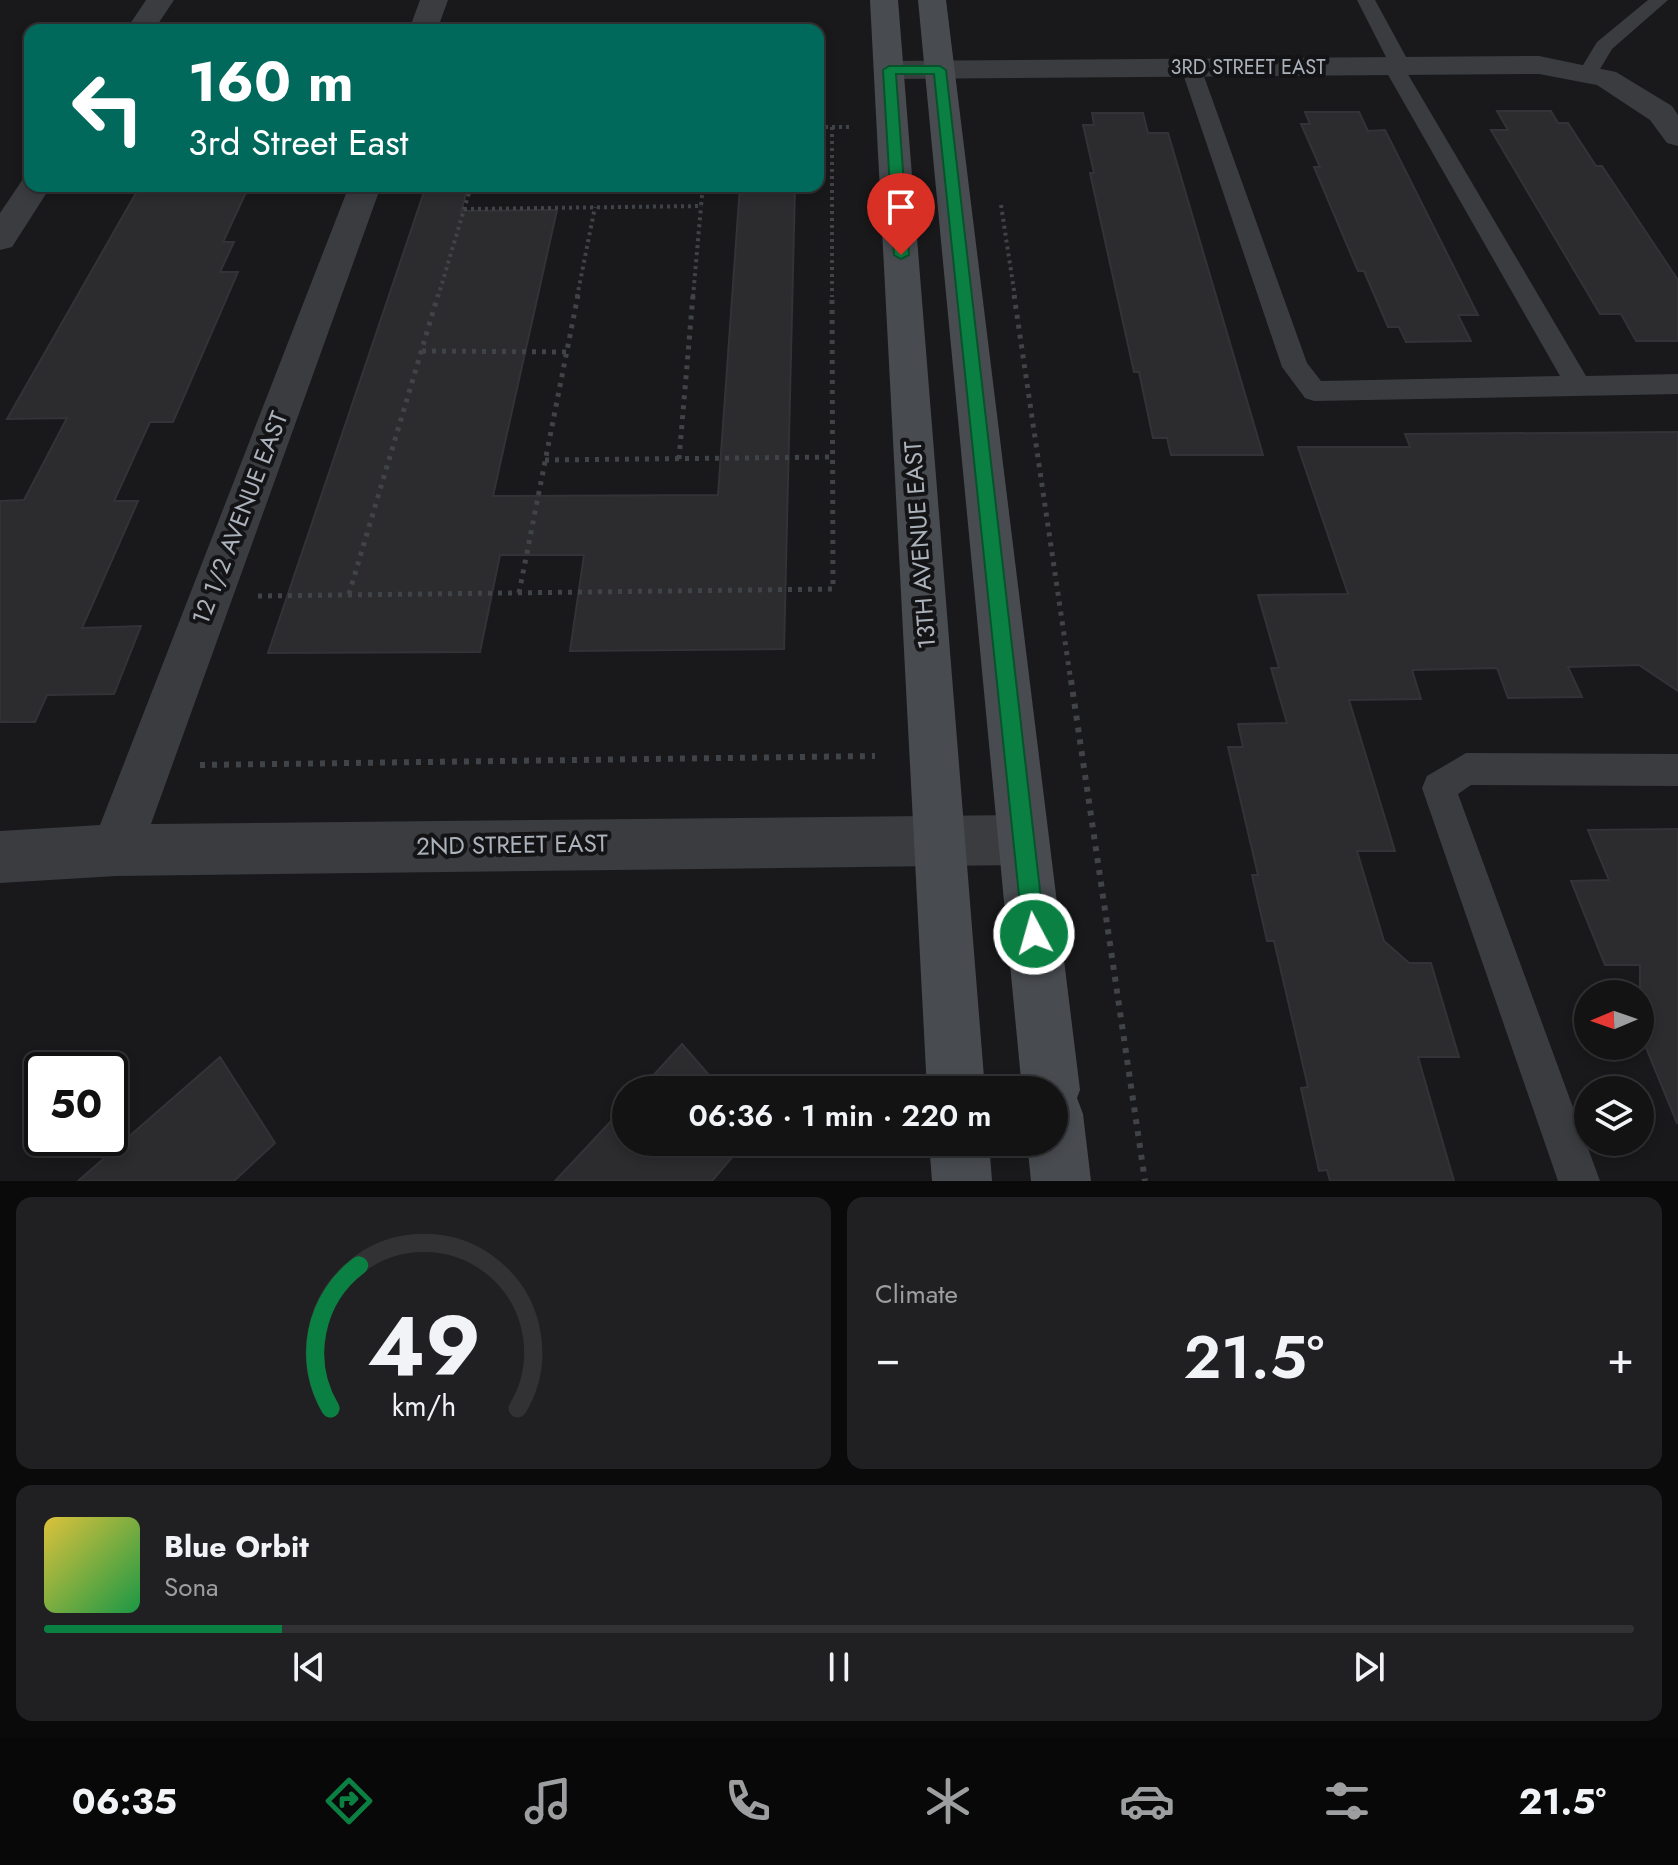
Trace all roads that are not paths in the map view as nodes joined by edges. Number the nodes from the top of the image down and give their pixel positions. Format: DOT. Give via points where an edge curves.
graph roads {
  1 [pos="160,0"];
  2 [pos="434,0"];
  3 [pos="884,0"];
  4 [pos="932,0"];
  5 [pos="1366,0"];
  6 [pos="1659,0"];
  7 [pos="144,24"];
  8 [pos="425,24"];
  9 [pos="1397,66"];
  10 [pos="1191,68"];
  11 [pos="889,70"];
  12 [pos="940,70"];
  13 [pos="1597,77"];
  14 [pos="1678,136"];
  15 [pos="31,192"];
  16 [pos="363,192"];
  17 [pos="0,239"];
  18 [pos="1678,384"];
  19 [pos="1579,386"];
  20 [pos="1678,770"];
  21 [pos="940,839"];
  22 [pos="1024,840"];
  23 [pos="116,850"];
  24 [pos="0,857"];
  25 [pos="955,1076"];
  26 [pos="1049,1076"];
  27 [pos="960,1156"];
  28 [pos="1058,1156"];
  29 [pos="962,1181"];
  30 [pos="1061,1181"];
  31 [pos="1579,1181"];
  1 -- 7 [label="street"];
  2 -- 8 [label="street"];
  3 -- 11 [label="main road, 13TH AVENUE EAST"];
  4 -- 12 [label="main road"];
  5 -- 9 [label="lane"];
  6 -- 13 [label="lane" via="1604,46"];
  9 -- 10 [label="street, 3RD STREET EAST"];
  9 -- 13 [label="street, 3RD STREET EAST" via="1539,65"];
  9 -- 19 [label="lane"];
  10 -- 12 [label="street, 3RD STREET EAST"];
  10 -- 19 [label="lane" via="1295,367 1314,391"];
  11 -- 12 [label="street, 3RD STREET EAST"];
  11 -- 21 [label="main road, 13TH AVENUE EAST"];
  12 -- 22 [label="main road"];
  13 -- 14 [label="street" via="1661,113"];
  15 -- 17 [label="street"];
  16 -- 23 [label="street, 12 1/2 AVENUE EAST"];
  18 -- 19 [label="lane"];
  20 -- 31 [label="lane" via="1466,769 1439,788"];
  21 -- 22 [label="street, 2ND STREET EAST"];
  21 -- 23 [label="street, 2ND STREET EAST"];
  21 -- 25 [label="main road, 13TH AVENUE EAST"];
  22 -- 26 [label="main road"];
  23 -- 24 [label="street, 2ND STREET EAST"];
  27 -- 29 [label="main road"];
  28 -- 30 [label="main road"];
}
